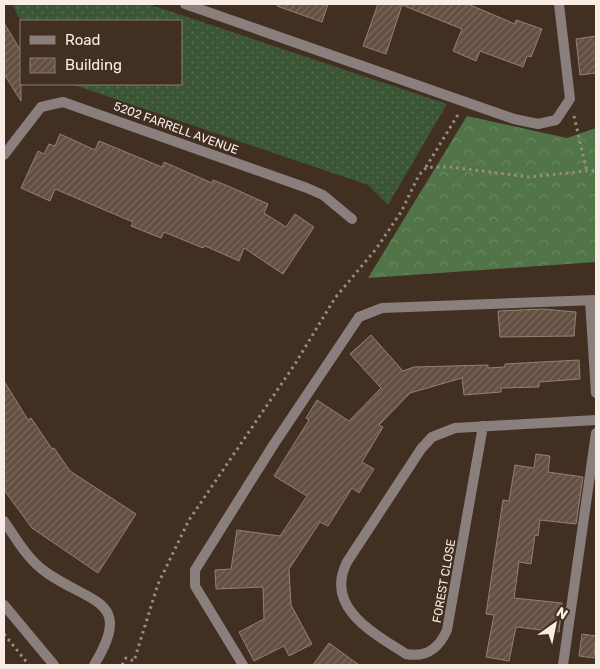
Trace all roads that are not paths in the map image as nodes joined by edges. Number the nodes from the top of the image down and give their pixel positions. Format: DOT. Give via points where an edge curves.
graph roads {
  1 [pos="185,4"];
  2 [pos="559,4"];
  3 [pos="4,154"];
  4 [pos="352,219"];
  5 [pos="593,300"];
  6 [pos="596,393"];
  7 [pos="596,420"];
  8 [pos="484,426"];
  9 [pos="596,433"];
  10 [pos="4,521"];
  11 [pos="4,605"];
  12 [pos="54,665"];
  13 [pos="94,665"];
  14 [pos="243,665"];
  15 [pos="563,665"];
  1 -- 2 [label="street" via="466,103 538,124 556,120 570,99"];
  3 -- 4 [label="street, 5202 FARRELL AVENUE" via="41,107 63,102 307,188 323,195"];
  5 -- 6 [label="street"];
  5 -- 14 [label="street" via="382,308 358,318 195,570 195,586"];
  7 -- 8 [label="street, FOREST CLOSE"];
  8 -- 8 [label="street, FOREST CLOSE" via="455,428 426,442 344,569 340,587 347,607 362,623 406,654 416,656 430,652 447,630"];
  9 -- 15 [label="street"];
  10 -- 13 [label="street" via="30,560 102,604 109,615 108,640"];
  11 -- 12 [label="street"];
}
